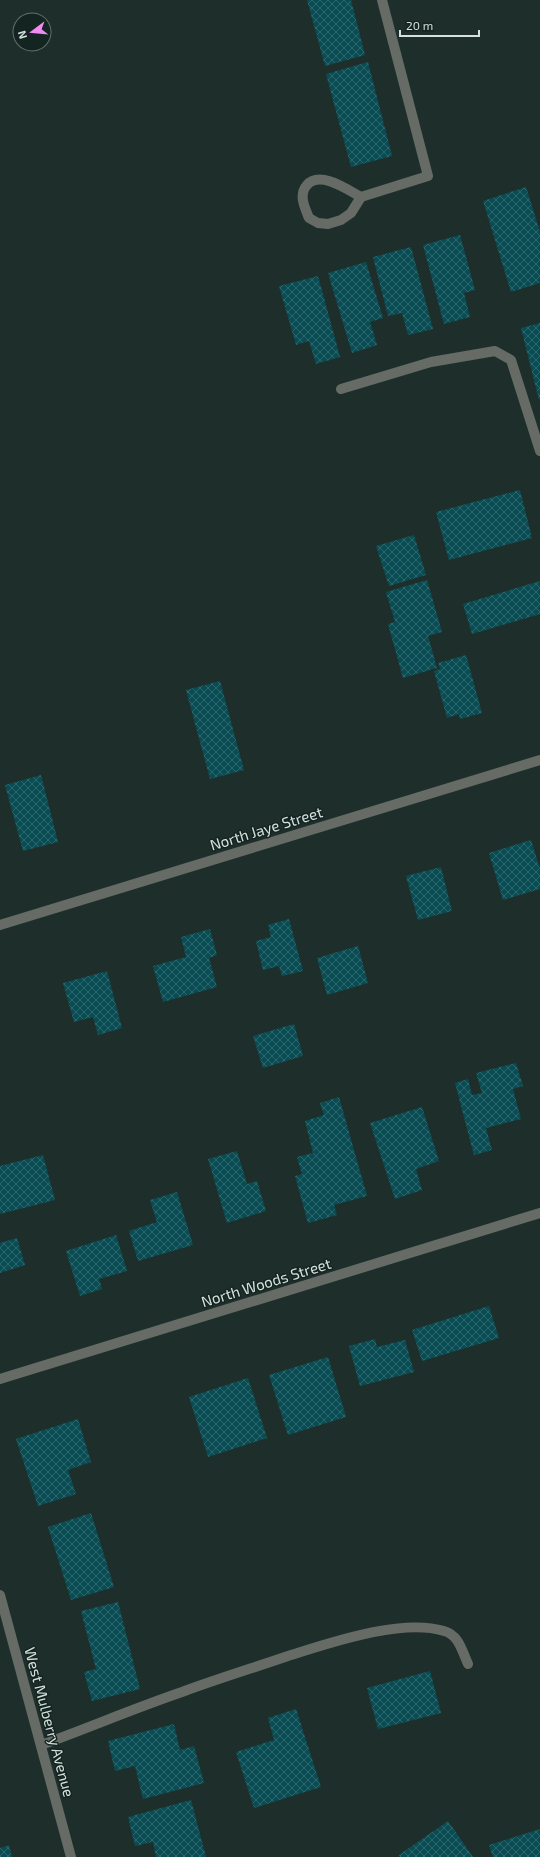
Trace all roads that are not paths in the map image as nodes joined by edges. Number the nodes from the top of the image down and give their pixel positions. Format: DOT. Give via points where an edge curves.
graph roads {
  1 [pos="382,0"];
  2 [pos="361,197"];
  3 [pos="341,388"];
  4 [pos="540,451"];
  5 [pos="540,760"];
  6 [pos="0,925"];
  7 [pos="540,1213"];
  8 [pos="0,1379"];
  9 [pos="0,1595"];
  10 [pos="468,1664"];
  11 [pos="41,1745"];
  12 [pos="71,1857"];
  1 -- 2 [label="street" via="428,176"];
  2 -- 2 [label="street" via="329,181 318,179 305,187 302,196 309,218 318,224 341,220 351,213"];
  3 -- 4 [label="street" via="431,362 495,350 511,360"];
  5 -- 6 [label="street, North Jaye Street"];
  7 -- 8 [label="street, North Woods Street"];
  9 -- 11 [label="street, West Mulberry Avenue"];
  10 -- 11 [label="street" via="457,1639 445,1631 418,1627 383,1631 336,1641 253,1668 181,1692"];
  11 -- 12 [label="street, West Mulberry Avenue"];
}
